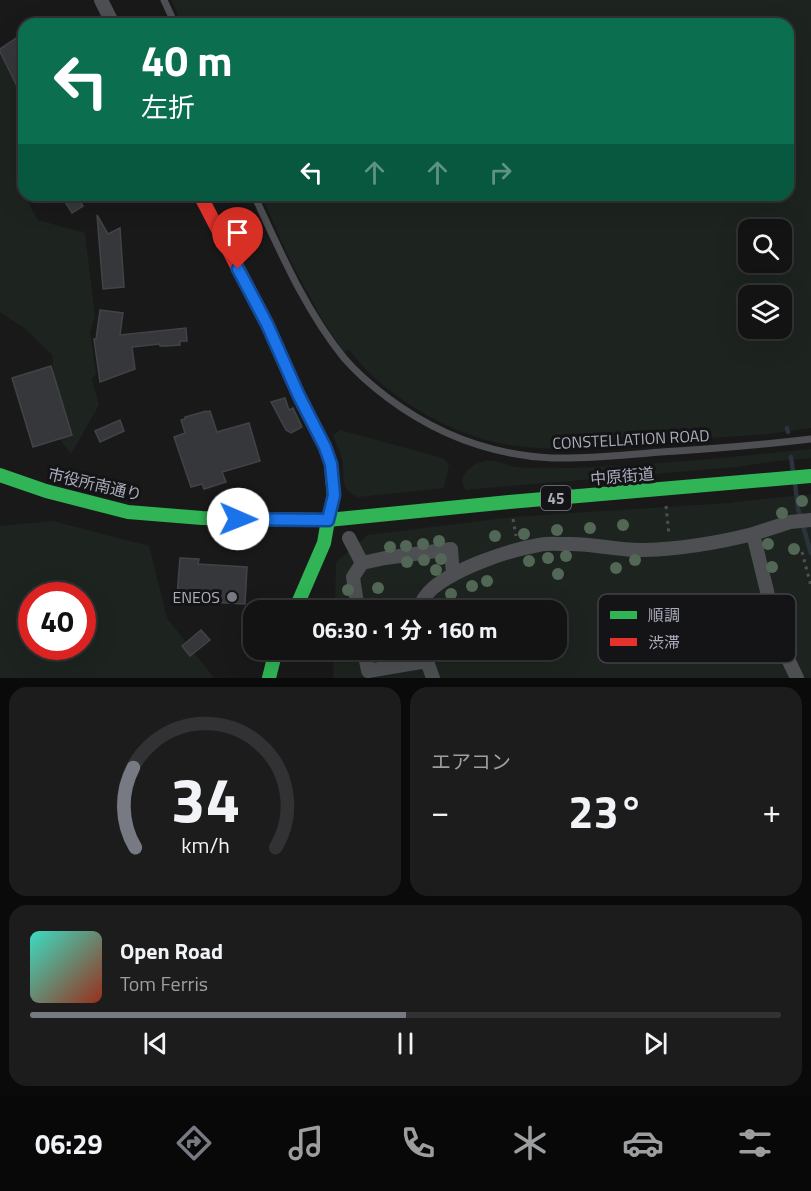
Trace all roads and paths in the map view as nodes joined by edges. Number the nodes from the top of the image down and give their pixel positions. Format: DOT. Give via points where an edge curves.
graph roads {
  1 [pos="101,0"];
  2 [pos="164,0"];
  3 [pos="110,18"];
  4 [pos="172,18"];
  5 [pos="203,201"];
  6 [pos="257,201"];
  7 [pos="811,439"];
  8 [pos="0,475"];
  9 [pos="806,476"];
  10 [pos="666,501"];
  11 [pos="512,513"];
  12 [pos="328,520"];
  13 [pos="811,520"];
  14 [pos="753,534"];
  15 [pos="349,538"];
  16 [pos="671,548"];
  17 [pos="519,550"];
  18 [pos="802,552"];
  19 [pos="362,563"];
  20 [pos="453,575"];
  21 [pos="811,586"];
  22 [pos="768,594"];
  23 [pos="299,600"];
  24 [pos="356,600"];
  25 [pos="423,600"];
  26 [pos="274,660"];
  27 [pos="366,660"];
  28 [pos="410,660"];
  29 [pos="426,660"];
  30 [pos="790,663"];
  31 [pos="270,678"];
  32 [pos="433,678"];
  33 [pos="797,678"];
  1 -- 3 [label="street"];
  2 -- 4 [label="lane"];
  5 -- 12 [label="street" via="325,447 334,495"];
  6 -- 7 [label="lane, CONSTELLATION ROAD" via="319,324 345,360 370,385 442,431 478,445 552,458"];
  8 -- 12 [label="street, 市役所南通り" via="128,512 202,518"];
  9 -- 12 [label="street, 中原街道 / 45"];
  10 -- 16 [label="path"];
  11 -- 17 [label="path"];
  12 -- 23 [label="street" via="324,543"];
  13 -- 14 [label="street" via="789,522"];
  14 -- 16 [label="street"];
  14 -- 22 [label="street"];
  15 -- 19 [label="street"];
  16 -- 17 [label="street" via="641,550 567,544"];
  17 -- 20 [label="street"];
  18 -- 21 [label="path"];
  19 -- 20 [label="street" via="451,549"];
  19 -- 24 [label="street" via="353,577"];
  20 -- 25 [label="street"];
  26 -- 31 [label="street"];
  27 -- 28 [label="street" via="368,671"];
  29 -- 32 [label="street"];
  30 -- 33 [label="street"];
}
